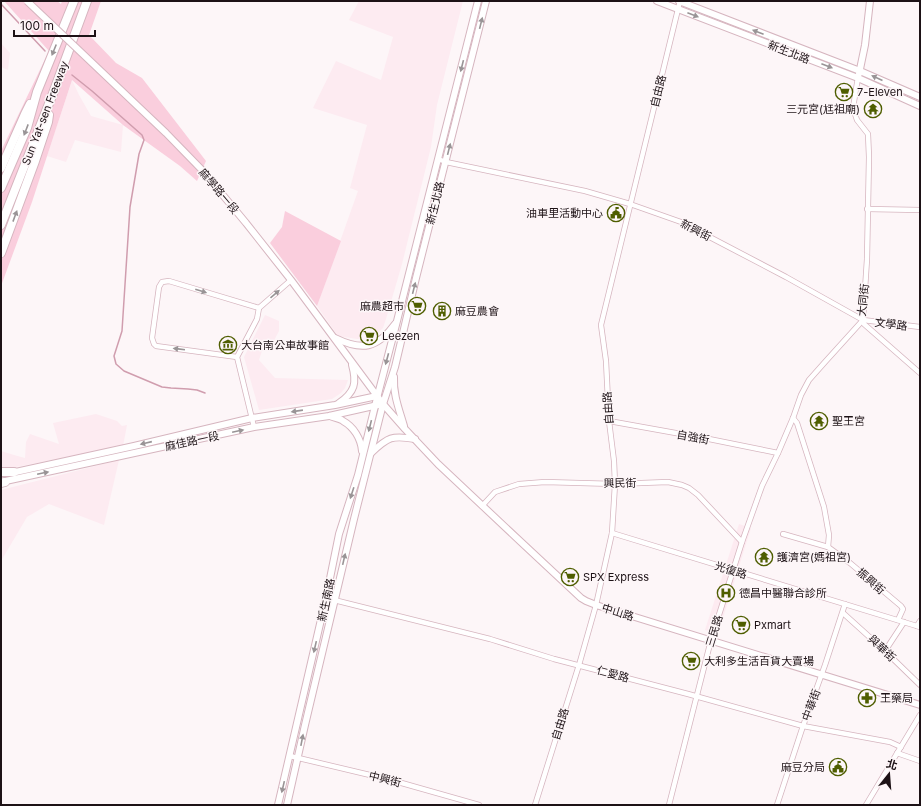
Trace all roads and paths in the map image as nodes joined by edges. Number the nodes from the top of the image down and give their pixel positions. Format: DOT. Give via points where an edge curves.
graph roads {
  1 [pos="27,1"];
  2 [pos="74,1"];
  3 [pos="87,1"];
  4 [pos="478,1"];
  5 [pos="486,1"];
  6 [pos="656,1"];
  7 [pos="680,1"];
  8 [pos="870,1"];
  9 [pos="678,9"];
  10 [pos="860,71"];
  11 [pos="858,78"];
  12 [pos="37,92"];
  13 [pos="52,96"];
  14 [pos="920,97"];
  15 [pos="920,106"];
  16 [pos="438,159"];
  17 [pos="446,162"];
  18 [pos="1,168"];
  19 [pos="1,188"];
  20 [pos="630,204"];
  21 [pos="867,209"];
  22 [pos="920,210"];
  23 [pos="1,225"];
  24 [pos="1,253"];
  25 [pos="291,280"];
  26 [pos="258,308"];
  27 [pos="863,320"];
  28 [pos="398,321"];
  29 [pos="920,327"];
  30 [pos="334,338"];
  31 [pos="237,357"];
  32 [pos="351,362"];
  33 [pos="395,367"];
  34 [pos="920,373"];
  35 [pos="377,396"];
  36 [pos="383,404"];
  37 [pos="336,405"];
  38 [pos="375,406"];
  39 [pos="329,416"];
  40 [pos="252,418"];
  41 [pos="793,418"];
  42 [pos="609,421"];
  43 [pos="254,427"];
  44 [pos="405,429"];
  45 [pos="415,439"];
  46 [pos="371,453"];
  47 [pos="778,453"];
  48 [pos="363,456"];
  49 [pos="1,472"];
  50 [pos="14,472"];
  51 [pos="2,481"];
  52 [pos="614,484"];
  53 [pos="482,506"];
  54 [pos="612,533"];
  55 [pos="783,534"];
  56 [pos="742,542"];
  57 [pos="828,547"];
  58 [pos="733,570"];
  59 [pos="326,598"];
  60 [pos="334,601"];
  61 [pos="845,604"];
  62 [pos="596,605"];
  63 [pos="843,613"];
  64 [pos="898,620"];
  65 [pos="920,621"];
  66 [pos="904,622"];
  67 [pos="919,627"];
  68 [pos="711,640"];
  69 [pos="886,652"];
  70 [pos="579,665"];
  71 [pos="822,674"];
  72 [pos="920,685"];
  73 [pos="696,696"];
  74 [pos="920,704"];
  75 [pos="920,715"];
  76 [pos="803,726"];
  77 [pos="901,747"];
  78 [pos="897,753"];
  79 [pos="290,756"];
  80 [pos="298,758"];
  81 [pos="920,761"];
  82 [pos="278,805"];
  83 [pos="287,805"];
  84 [pos="479,805"];
  85 [pos="535,805"];
  86 [pos="669,805"];
  87 [pos="777,805"];
  88 [pos="866,805"];
  1 -- 25 [label="main road, 麻學路一段, bridge" via="202,170"];
  2 -- 12 [label="highway, Sun Yat-sen Freeway, one-way"];
  3 -- 13 [label="highway, Sun Yat-sen Freeway"];
  4 -- 16 [label="main road, 新生北路, one-way"];
  17 -- 5 [label="main road, 新生北路, one-way"];
  6 -- 9 [label="main road, 新生北路"];
  7 -- 9 [label="street, 自由路"];
  10 -- 7 [label="main road, 新生北路, one-way"];
  8 -- 10 [label="main road"];
  9 -- 11 [label="main road, 新生北路, one-way"];
  9 -- 20 [label="street, 自由路"];
  10 -- 11 [label="main road"];
  14 -- 10 [label="main road, 新生北路, one-way"];
  11 -- 15 [label="main road, 新生北路"];
  11 -- 21 [label="street, 大同街" via="853,108 857,120 868,134"];
  12 -- 18 [label="highway"];
  12 -- 19 [label="highway, Sun Yat-sen Freeway, one-way" via="27,128"];
  13 -- 23 [label="highway, Sun Yat-sen Freeway"];
  24 -- 13 [label="highway, one-way" via="44,135"];
  16 -- 17 [label="street, 新興街"];
  16 -- 28 [label="main road, 新生北路"];
  17 -- 20 [label="street, 新興街" via="586,191"];
  33 -- 17 [label="main road, 新生北路, one-way"];
  20 -- 27 [label="street, 新興街" via="681,222"];
  20 -- 42 [label="street, 自由路" via="601,325"];
  21 -- 22 [label="street"];
  21 -- 27 [label="street, 大同街"];
  26 -- 25 [label="street, one-way"];
  25 -- 30 [label="main road, 麻學路一段"];
  26 -- 31 [label="street" via="257,319"];
  31 -- 26 [label="street, one-way" via="156,346 152,338 159,287 162,282 169,281"];
  27 -- 29 [label="street, 文學路"];
  27 -- 34 [label="street, 新興街" via="864,324"];
  27 -- 41 [label="street, 大同街" via="809,380"];
  28 -- 30 [label="main road" via="389,333 371,345 359,346"];
  28 -- 35 [label="main road, 新生北路, one-way"];
  30 -- 32 [label="main road, 麻學路一段"];
  31 -- 40 [label="street"];
  32 -- 35 [label="main road, 麻學路一段"];
  32 -- 37 [label="main road" via="355,375 354,387 351,393"];
  33 -- 36 [label="main road, 新生北路"];
  33 -- 44 [label="main road" via="394,386"];
  35 -- 36 [label="main road, 麻學路一段"];
  35 -- 37 [label="main road, 麻佳路一段"];
  35 -- 38 [label="main road, 新生南路"];
  36 -- 38 [label="main road, 麻佳路一段"];
  36 -- 44 [label="main road, 中山路"];
  36 -- 46 [label="main road, 新生南路"];
  37 -- 40 [label="main road, 麻佳路一段, one-way"];
  38 -- 39 [label="main road, 麻佳路一段"];
  38 -- 48 [label="main road, 新生南路, one-way"];
  39 -- 43 [label="main road, 麻佳路一段"];
  39 -- 48 [label="main road" via="342,420 356,433 362,445"];
  40 -- 43 [label="street"];
  40 -- 50 [label="main road, 麻佳路一段, one-way"];
  41 -- 47 [label="street, 三民路"];
  41 -- 57 [label="street" via="824,507 829,535"];
  42 -- 47 [label="street, 自強街"];
  42 -- 52 [label="street, 自由路"];
  51 -- 43 [label="main road, 麻佳路一段, one-way"];
  44 -- 45 [label="main road, 中山路"];
  45 -- 46 [label="main road" via="398,436 390,438"];
  45 -- 53 [label="main road, 中山路"];
  60 -- 46 [label="main road, 新生南路, one-way"];
  47 -- 56 [label="street, 三民路" via="762,486"];
  48 -- 59 [label="main road, 新生南路, one-way" via="339,534"];
  49 -- 50 [label="highway"];
  50 -- 51 [label="main road, 麻佳路一段"];
  52 -- 53 [label="street, 興民街" via="519,484 495,492"];
  52 -- 54 [label="street, 自由路"];
  52 -- 56 [label="street, 興民街" via="668,482 689,488"];
  53 -- 62 [label="main road, 中山路" via="581,598"];
  54 -- 58 [label="street, 光復路"];
  54 -- 62 [label="street, 自由路"];
  55 -- 57 [label="street, 振興街"];
  56 -- 58 [label="street, 三民路"];
  57 -- 64 [label="street, 振興街" via="901,606 902,612"];
  58 -- 61 [label="street, 光復路"];
  58 -- 68 [label="street, 三民路"];
  59 -- 60 [label="street, 仁愛路"];
  59 -- 79 [label="main road, 新生南路, one-way"];
  60 -- 70 [label="street, 仁愛路"];
  80 -- 60 [label="main road, 新生南路, one-way"];
  61 -- 63 [label="street, 中華街"];
  61 -- 64 [label="street, 光復路"];
  62 -- 68 [label="main road, 中山路"];
  62 -- 70 [label="street, 自由路"];
  63 -- 69 [label="street, 與華街"];
  63 -- 71 [label="street, 中華街"];
  64 -- 66 [label="street, 光復路"];
  65 -- 67 [label="street"];
  66 -- 67 [label="street, 光復路"];
  66 -- 69 [label="street"];
  68 -- 71 [label="main road, 中山路"];
  68 -- 73 [label="street, 三民路"];
  69 -- 72 [label="street, 與華街"];
  70 -- 73 [label="street, 仁愛路"];
  70 -- 85 [label="street, 自由路"];
  71 -- 74 [label="main road, 中山路"];
  71 -- 76 [label="street, 中華街"];
  73 -- 76 [label="street, 仁愛路"];
  73 -- 86 [label="street, 三民路"];
  75 -- 77 [label="street"];
  76 -- 77 [label="street, 仁愛路" via="890,742"];
  76 -- 87 [label="street, 中華街"];
  77 -- 78 [label="street"];
  78 -- 81 [label="street"];
  78 -- 88 [label="street"];
  79 -- 80 [label="street, 中興街"];
  79 -- 82 [label="main road, 新生南路, one-way"];
  80 -- 83 [label="main road, 新生南路"];
  80 -- 84 [label="street, 中興街" via="391,780"];
}
